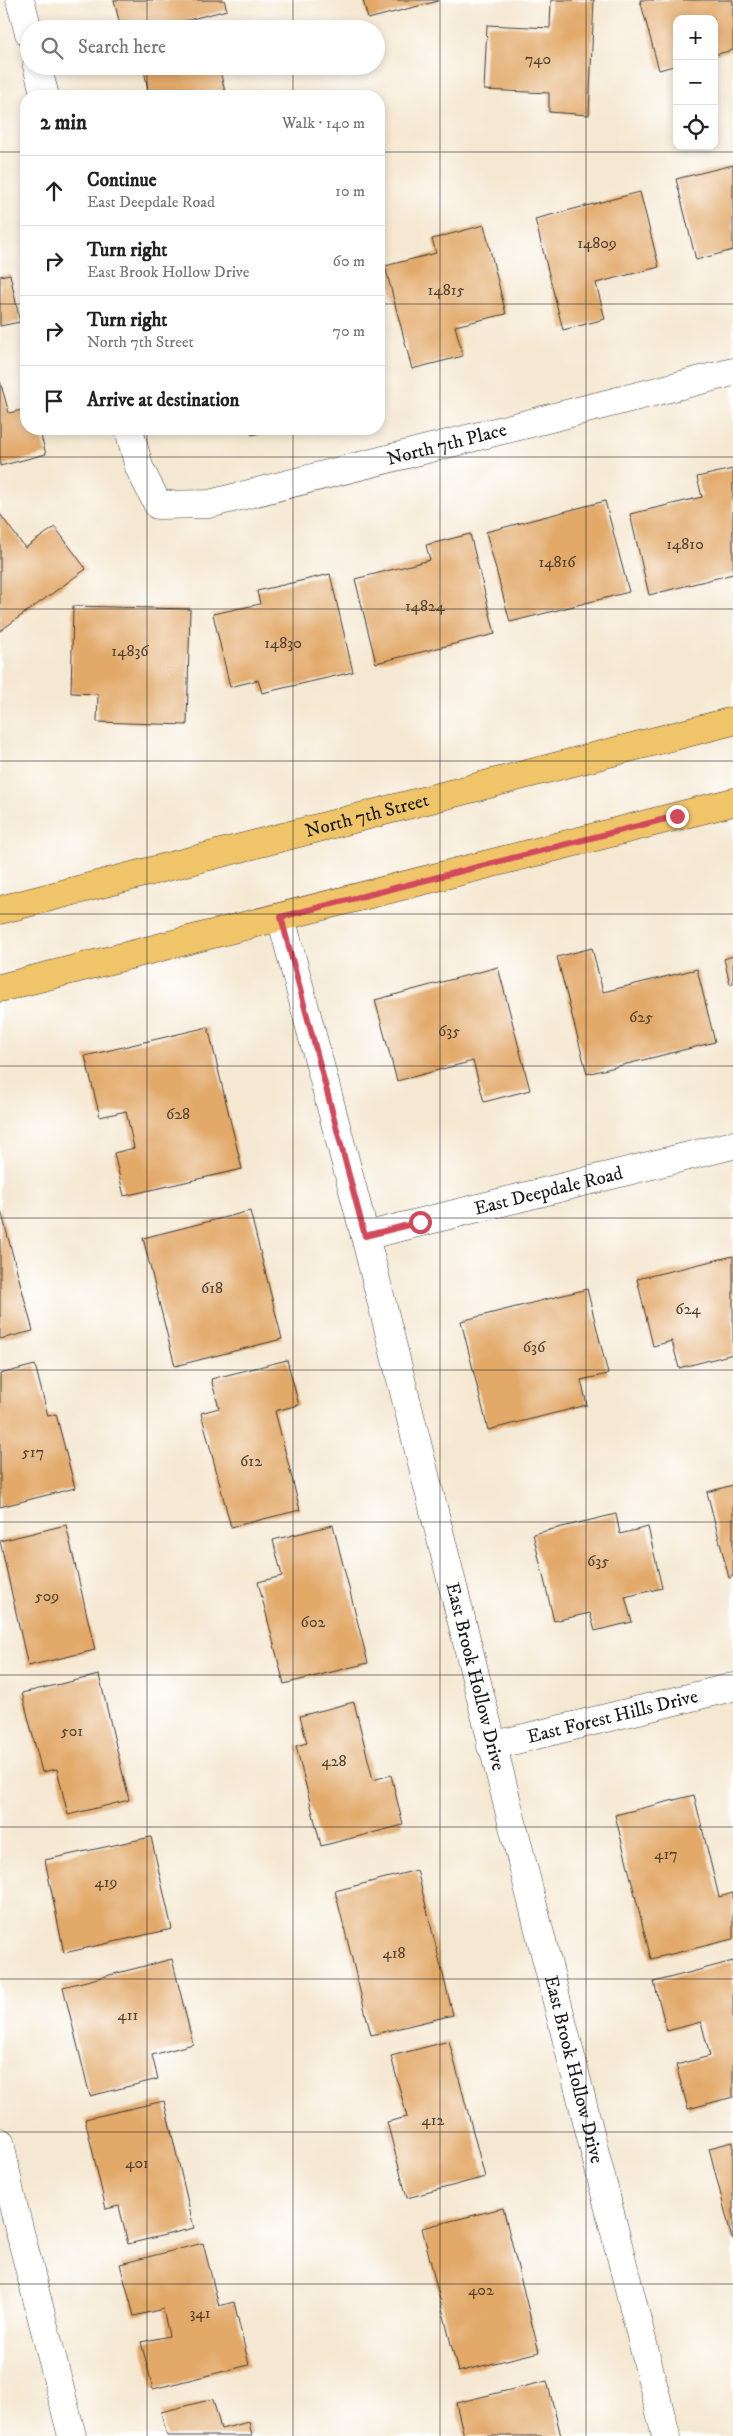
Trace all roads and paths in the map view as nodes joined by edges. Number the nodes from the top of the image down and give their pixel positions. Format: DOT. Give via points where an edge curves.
graph roads {
  1 [pos="20,0"];
  2 [pos="25,20"];
  3 [pos="39,75"];
  4 [pos="43,90"];
  5 [pos="733,372"];
  6 [pos="131,435"];
  7 [pos="733,721"];
  8 [pos="733,802"];
  9 [pos="0,910"];
  10 [pos="281,917"];
  11 [pos="0,988"];
  12 [pos="733,1145"];
  13 [pos="365,1236"];
  14 [pos="733,1687"];
  15 [pos="491,1746"];
  16 [pos="0,2142"];
  17 [pos="72,2436"];
  18 [pos="666,2436"];
  1 -- 2 [label="street"];
  3 -- 4 [label="street"];
  5 -- 6 [label="street, North 7th Place" via="208,504 158,505 139,467"];
  7 -- 9 [label="main road, North 7th Street"];
  8 -- 10 [label="main road"];
  10 -- 11 [label="main road"];
  10 -- 13 [label="street, East Brook Hollow Drive"];
  12 -- 13 [label="street, East Deepdale Road"];
  13 -- 15 [label="street, East Brook Hollow Drive"];
  14 -- 15 [label="street, East Forest Hills Drive"];
  15 -- 18 [label="street, East Brook Hollow Drive"];
  16 -- 17 [label="street" via="10,2194"];
}
